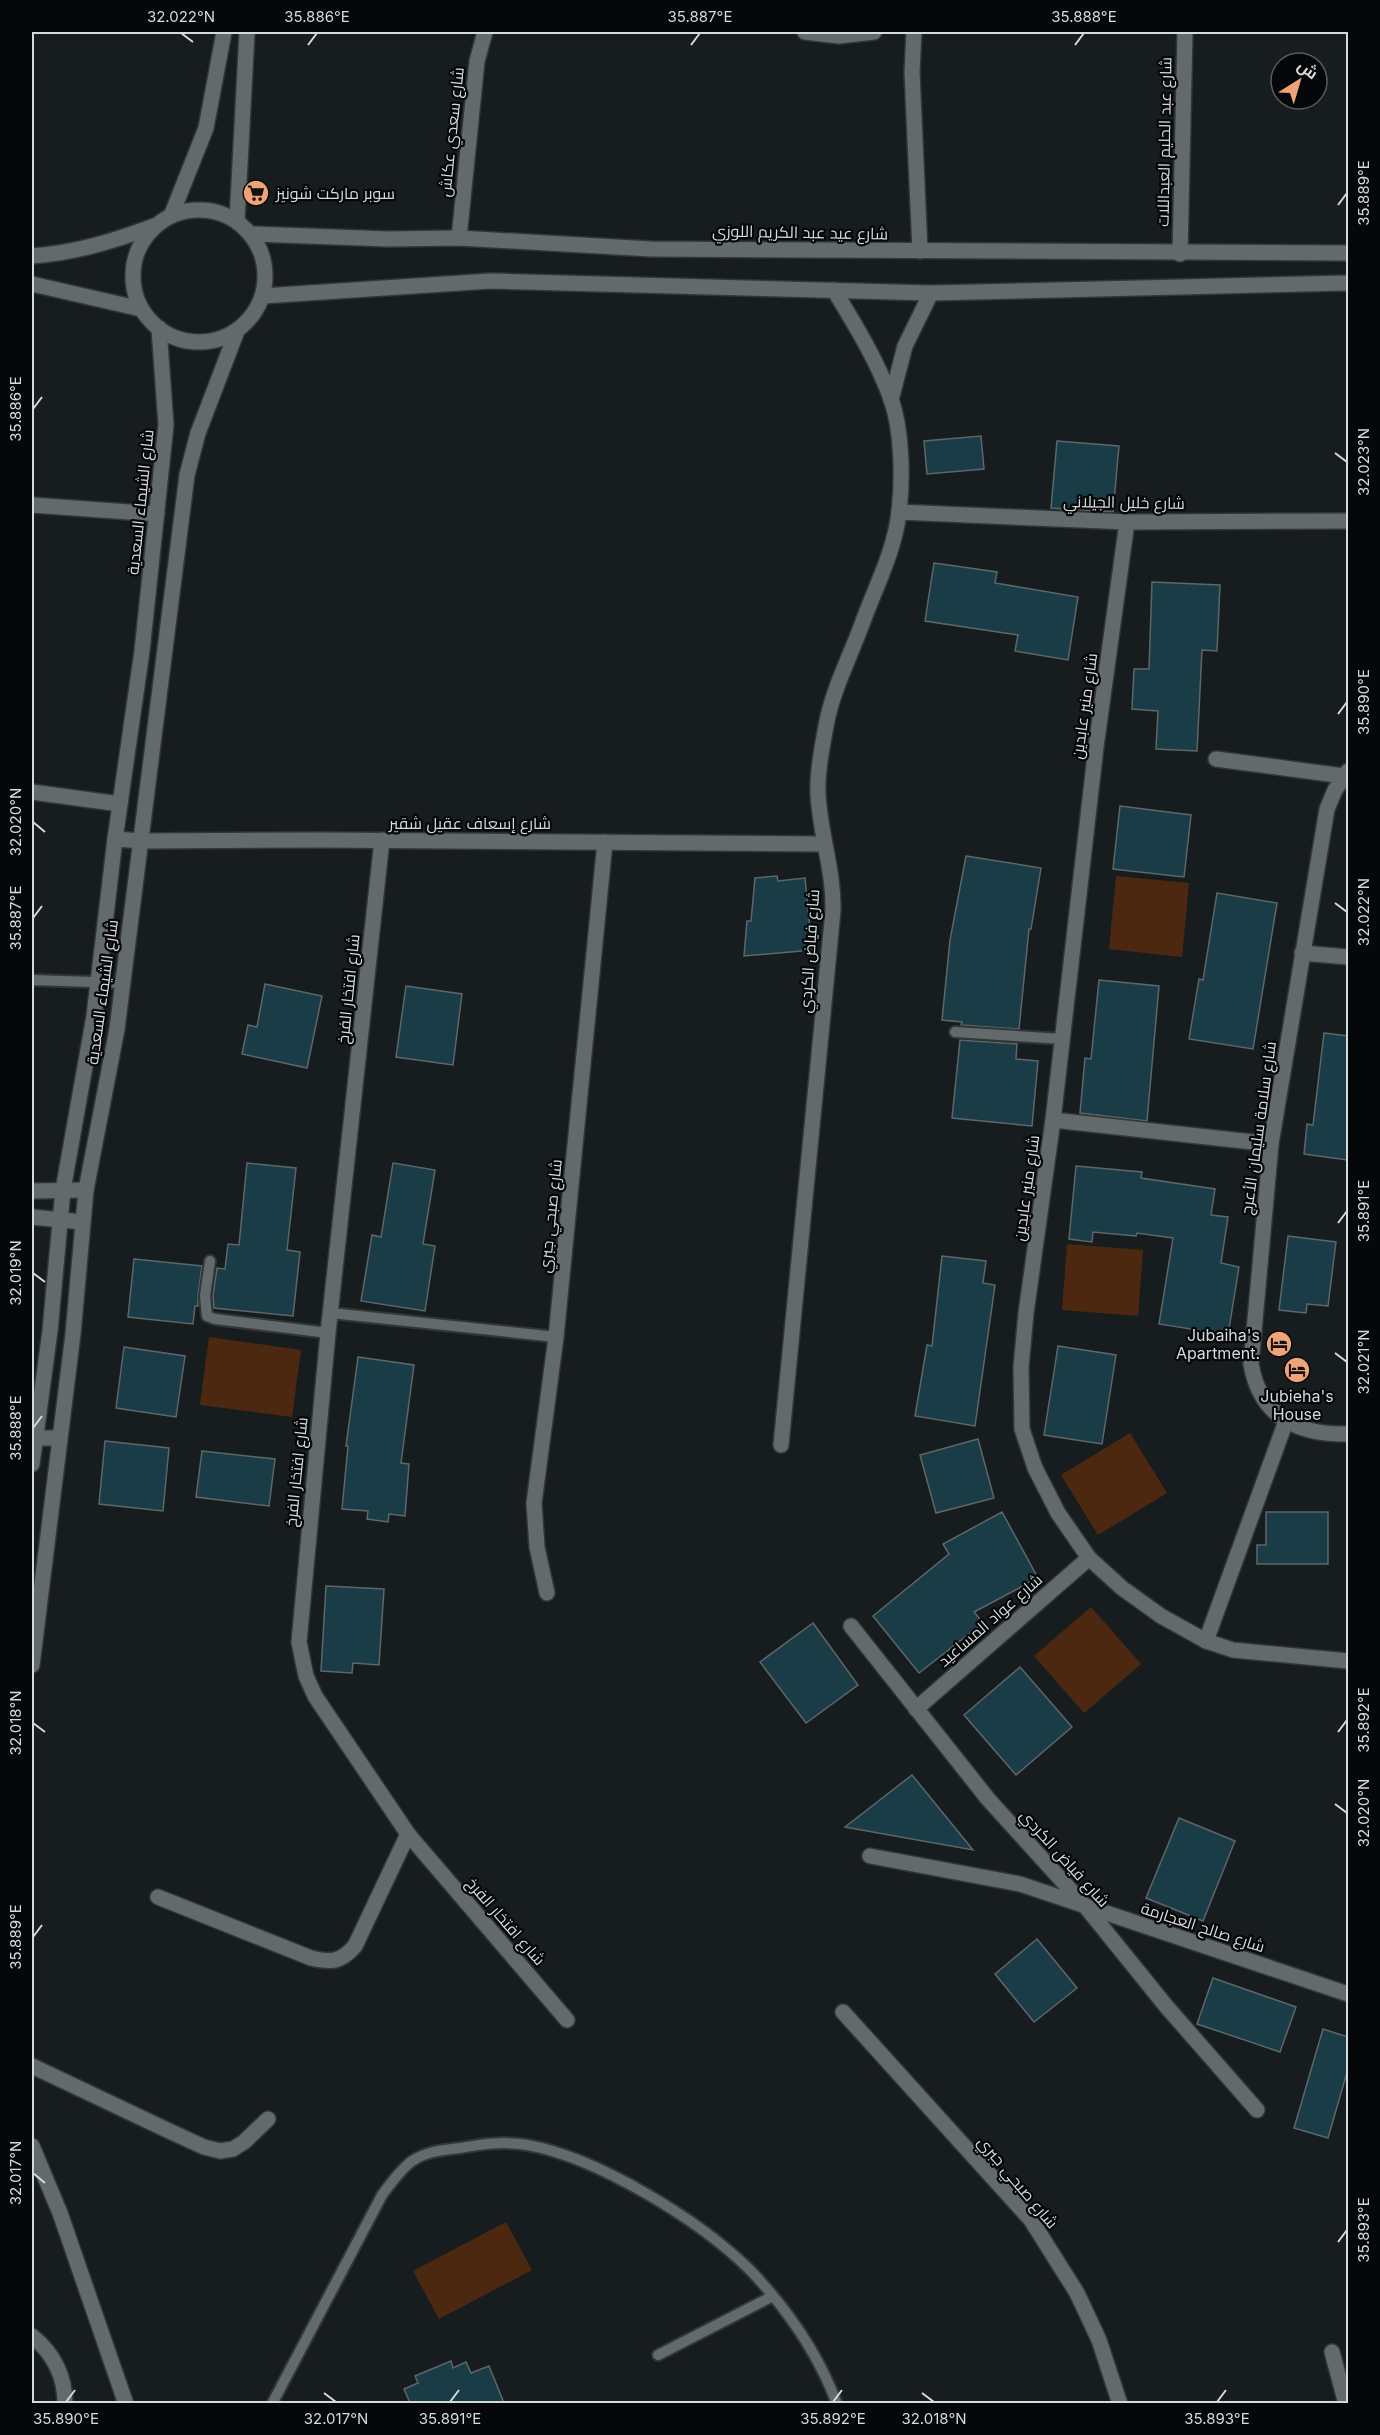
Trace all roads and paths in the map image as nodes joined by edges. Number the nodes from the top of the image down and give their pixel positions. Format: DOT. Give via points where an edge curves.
graph roads {
  1 [pos="224,32"];
  2 [pos="247,32"];
  3 [pos="485,32"];
  4 [pos="805,32"];
  5 [pos="874,32"];
  6 [pos="914,32"];
  7 [pos="1185,32"];
  8 [pos="171,216"];
  9 [pos="237,221"];
  10 [pos="157,225"];
  11 [pos="251,234"];
  12 [pos="459,238"];
  13 [pos="920,251"];
  14 [pos="1348,253"];
  15 [pos="1180,254"];
  16 [pos="32,256"];
  17 [pos="1348,283"];
  18 [pos="32,284"];
  19 [pos="834,290"];
  20 [pos="931,293"];
  21 [pos="263,296"];
  22 [pos="141,309"];
  23 [pos="159,328"];
  24 [pos="237,331"];
  25 [pos="891,400"];
  26 [pos="32,505"];
  27 [pos="899,512"];
  28 [pos="157,514"];
  29 [pos="1348,521"];
  30 [pos="1127,522"];
  31 [pos="1216,759"];
  32 [pos="1346,774"];
  33 [pos="32,792"];
  34 [pos="120,804"];
  35 [pos="115,839"];
  36 [pos="382,840"];
  37 [pos="142,841"];
  38 [pos="605,842"];
  39 [pos="824,844"];
  40 [pos="1302,953"];
  41 [pos="1348,957"];
  42 [pos="32,980"];
  43 [pos="98,982"];
  44 [pos="123,983"];
  45 [pos="955,1032"];
  46 [pos="1062,1039"];
  47 [pos="1053,1120"];
  48 [pos="1271,1144"];
  49 [pos="63,1190"];
  50 [pos="86,1190"];
  51 [pos="32,1191"];
  52 [pos="32,1217"];
  53 [pos="60,1219"];
  54 [pos="82,1222"];
  55 [pos="210,1261"];
  56 [pos="331,1314"];
  57 [pos="328,1333"];
  58 [pos="556,1337"];
  59 [pos="1286,1421"];
  60 [pos="1348,1434"];
  61 [pos="33,1438"];
  62 [pos="58,1438"];
  63 [pos="781,1445"];
  64 [pos="32,1464"];
  65 [pos="1089,1558"];
  66 [pos="547,1593"];
  67 [pos="851,1626"];
  68 [pos="1206,1641"];
  69 [pos="1348,1661"];
  70 [pos="32,1665"];
  71 [pos="916,1709"];
  72 [pos="408,1834"];
  73 [pos="870,1856"];
  74 [pos="158,1897"];
  75 [pos="1086,1907"];
  76 [pos="1348,1994"];
  77 [pos="843,2012"];
  78 [pos="567,2020"];
  79 [pos="32,2066"];
  80 [pos="1257,2110"];
  81 [pos="268,2118"];
  82 [pos="32,2146"];
  83 [pos="773,2296"];
  84 [pos="32,2336"];
  85 [pos="1332,2352"];
  86 [pos="658,2355"];
  87 [pos="65,2403"];
  88 [pos="126,2403"];
  89 [pos="272,2403"];
  90 [pos="837,2403"];
  91 [pos="1120,2403"];
  92 [pos="1346,2403"];
  1 -- 8 [label="street" via="206,128"];
  2 -- 9 [label="street"];
  3 -- 12 [label="street, شارع سعدي عكاش" via="477,61"];
  4 -- 5 [label="street" via="839,36"];
  6 -- 13 [label="street" via="912,72"];
  7 -- 15 [label="street, شارع عبد الحليم العبداللات"];
  8 -- 9 [label="street" via="205,210"];
  8 -- 10 [label="street"];
  9 -- 11 [label="street"];
  10 -- 16 [label="street" via="114,241"];
  10 -- 22 [label="street" via="144,238 136,255 133,273"];
  11 -- 12 [label="street, شارع عيد عبد الكريم اللوزي"];
  11 -- 21 [label="street" via="262,253 266,274"];
  12 -- 13 [label="street, شارع عيد عبد الكريم اللوزي" via="651,249"];
  13 -- 15 [label="street, شارع عيد عبد الكريم اللوزي"];
  14 -- 15 [label="street, شارع عيد عبد الكريم اللوزي"];
  17 -- 20 [label="street"];
  18 -- 22 [label="street"];
  19 -- 20 [label="street"];
  19 -- 21 [label="street" via="490,281"];
  19 -- 25 [label="street, شارع فياض الكردي" via="867,346"];
  20 -- 25 [label="street, شارع فياض الكردي" via="905,346"];
  21 -- 24 [label="street" via="254,315"];
  22 -- 23 [label="street"];
  23 -- 24 [label="street" via="181,340 200,342 219,340"];
  23 -- 28 [label="street, شارع الشيماء السعدية" via="166,425"];
  24 -- 37 [label="street, شارع الشيماء السعدية" via="190,454"];
  25 -- 27 [label="street, شارع فياض الكردي" via="900,447"];
  26 -- 28 [label="street"];
  27 -- 30 [label="street, شارع خليل الجيلاني"];
  27 -- 39 [label="street, شارع فياض الكردي" via="884,569 826,723 818,793"];
  28 -- 34 [label="street, شارع الشيماء السعدية"];
  29 -- 30 [label="street, شارع خليل الجيلاني"];
  30 -- 46 [label="street, شارع منير عابدين"];
  31 -- 32 [label="street"];
  32 -- 40 [label="street, شارع سلامة سليمان الأعرج" via="1327,809"];
  33 -- 34 [label="street"];
  34 -- 35 [label="street, شارع الشيماء السعدية"];
  35 -- 37 [label="street, شارع إسعاف عقيل شقير"];
  35 -- 43 [label="street, شارع الشيماء السعدية"];
  36 -- 37 [label="street, شارع إسعاف عقيل شقير"];
  36 -- 38 [label="street, شارع إسعاف عقيل شقير"];
  36 -- 56 [label="street, شارع افتخار الفرخ"];
  37 -- 44 [label="street, شارع الشيماء السعدية"];
  38 -- 39 [label="street, شارع إسعاف عقيل شقير"];
  38 -- 58 [label="street, شارع صبحي جبري"];
  39 -- 63 [label="street, شارع فياض الكردي" via="833,911"];
  40 -- 41 [label="street"];
  40 -- 48 [label="street, شارع سلامة سليمان الأعرج"];
  42 -- 43 [label="lane"];
  43 -- 44 [label="lane"];
  43 -- 49 [label="street, شارع الشيماء السعدية"];
  44 -- 50 [label="street, شارع الشيماء السعدية"];
  45 -- 46 [label="lane"];
  46 -- 47 [label="street, شارع منير عابدين"];
  47 -- 48 [label="street"];
  47 -- 65 [label="street, شارع منير عابدين" via="1026,1313 1022,1429 1058,1514"];
  48 -- 59 [label="street, شارع سلامة سليمان الأعرج" via="1251,1364 1258,1392"];
  49 -- 50 [label="street"];
  49 -- 51 [label="street"];
  49 -- 53 [label="street, شارع الشيماء السعدية"];
  50 -- 54 [label="street, شارع الشيماء السعدية"];
  52 -- 53 [label="street"];
  53 -- 54 [label="street"];
  53 -- 61 [label="street, شارع الشيماء السعدية" via="50,1331"];
  54 -- 62 [label="street, شارع الشيماء السعدية" via="73,1334"];
  55 -- 57 [label="lane" via="205,1296 207,1316"];
  56 -- 57 [label="street, شارع افتخار الفرخ"];
  56 -- 58 [label="lane"];
  57 -- 72 [label="street, شارع افتخار الفرخ" via="299,1642 315,1696"];
  58 -- 66 [label="street, شارع صبحي جبري" via="534,1503 537,1546"];
  59 -- 60 [label="street, شارع سلامة سليمان الأعرج" via="1311,1432"];
  59 -- 68 [label="street"];
  61 -- 62 [label="street"];
  61 -- 64 [label="street, شارع الشيماء السعدية"];
  62 -- 70 [label="street, شارع الشيماء السعدية"];
  65 -- 68 [label="street, شارع منير عابدين" via="1161,1616"];
  65 -- 71 [label="street, شارع عواد المساعيد"];
  67 -- 71 [label="street, شارع فياض الكردي"];
  68 -- 69 [label="street, شارع منير عابدين" via="1244,1651"];
  71 -- 75 [label="street, شارع فياض الكردي" via="988,1799"];
  72 -- 74 [label="street" via="355,1946 333,1962 311,1958"];
  72 -- 78 [label="street, شارع افتخار الفرخ"];
  73 -- 75 [label="street, شارع صالح العجارمة" via="1020,1884"];
  75 -- 76 [label="street, شارع صالح العجارمة"];
  75 -- 80 [label="street, شارع فياض الكردي"];
  77 -- 91 [label="street, شارع صبحي جبري" via="1030,2220 1077,2293 1099,2340"];
  79 -- 81 [label="street" via="220,2151 244,2142"];
  82 -- 88 [label="street" via="60,2213"];
  83 -- 86 [label="lane"];
  83 -- 89 [label="lane" via="716,2241 660,2201 562,2153 495,2142 431,2152 412,2162 382,2195"];
  83 -- 90 [label="lane" via="804,2336"];
  84 -- 87 [label="street" via="57,2365"];
  85 -- 92 [label="street"];
}
